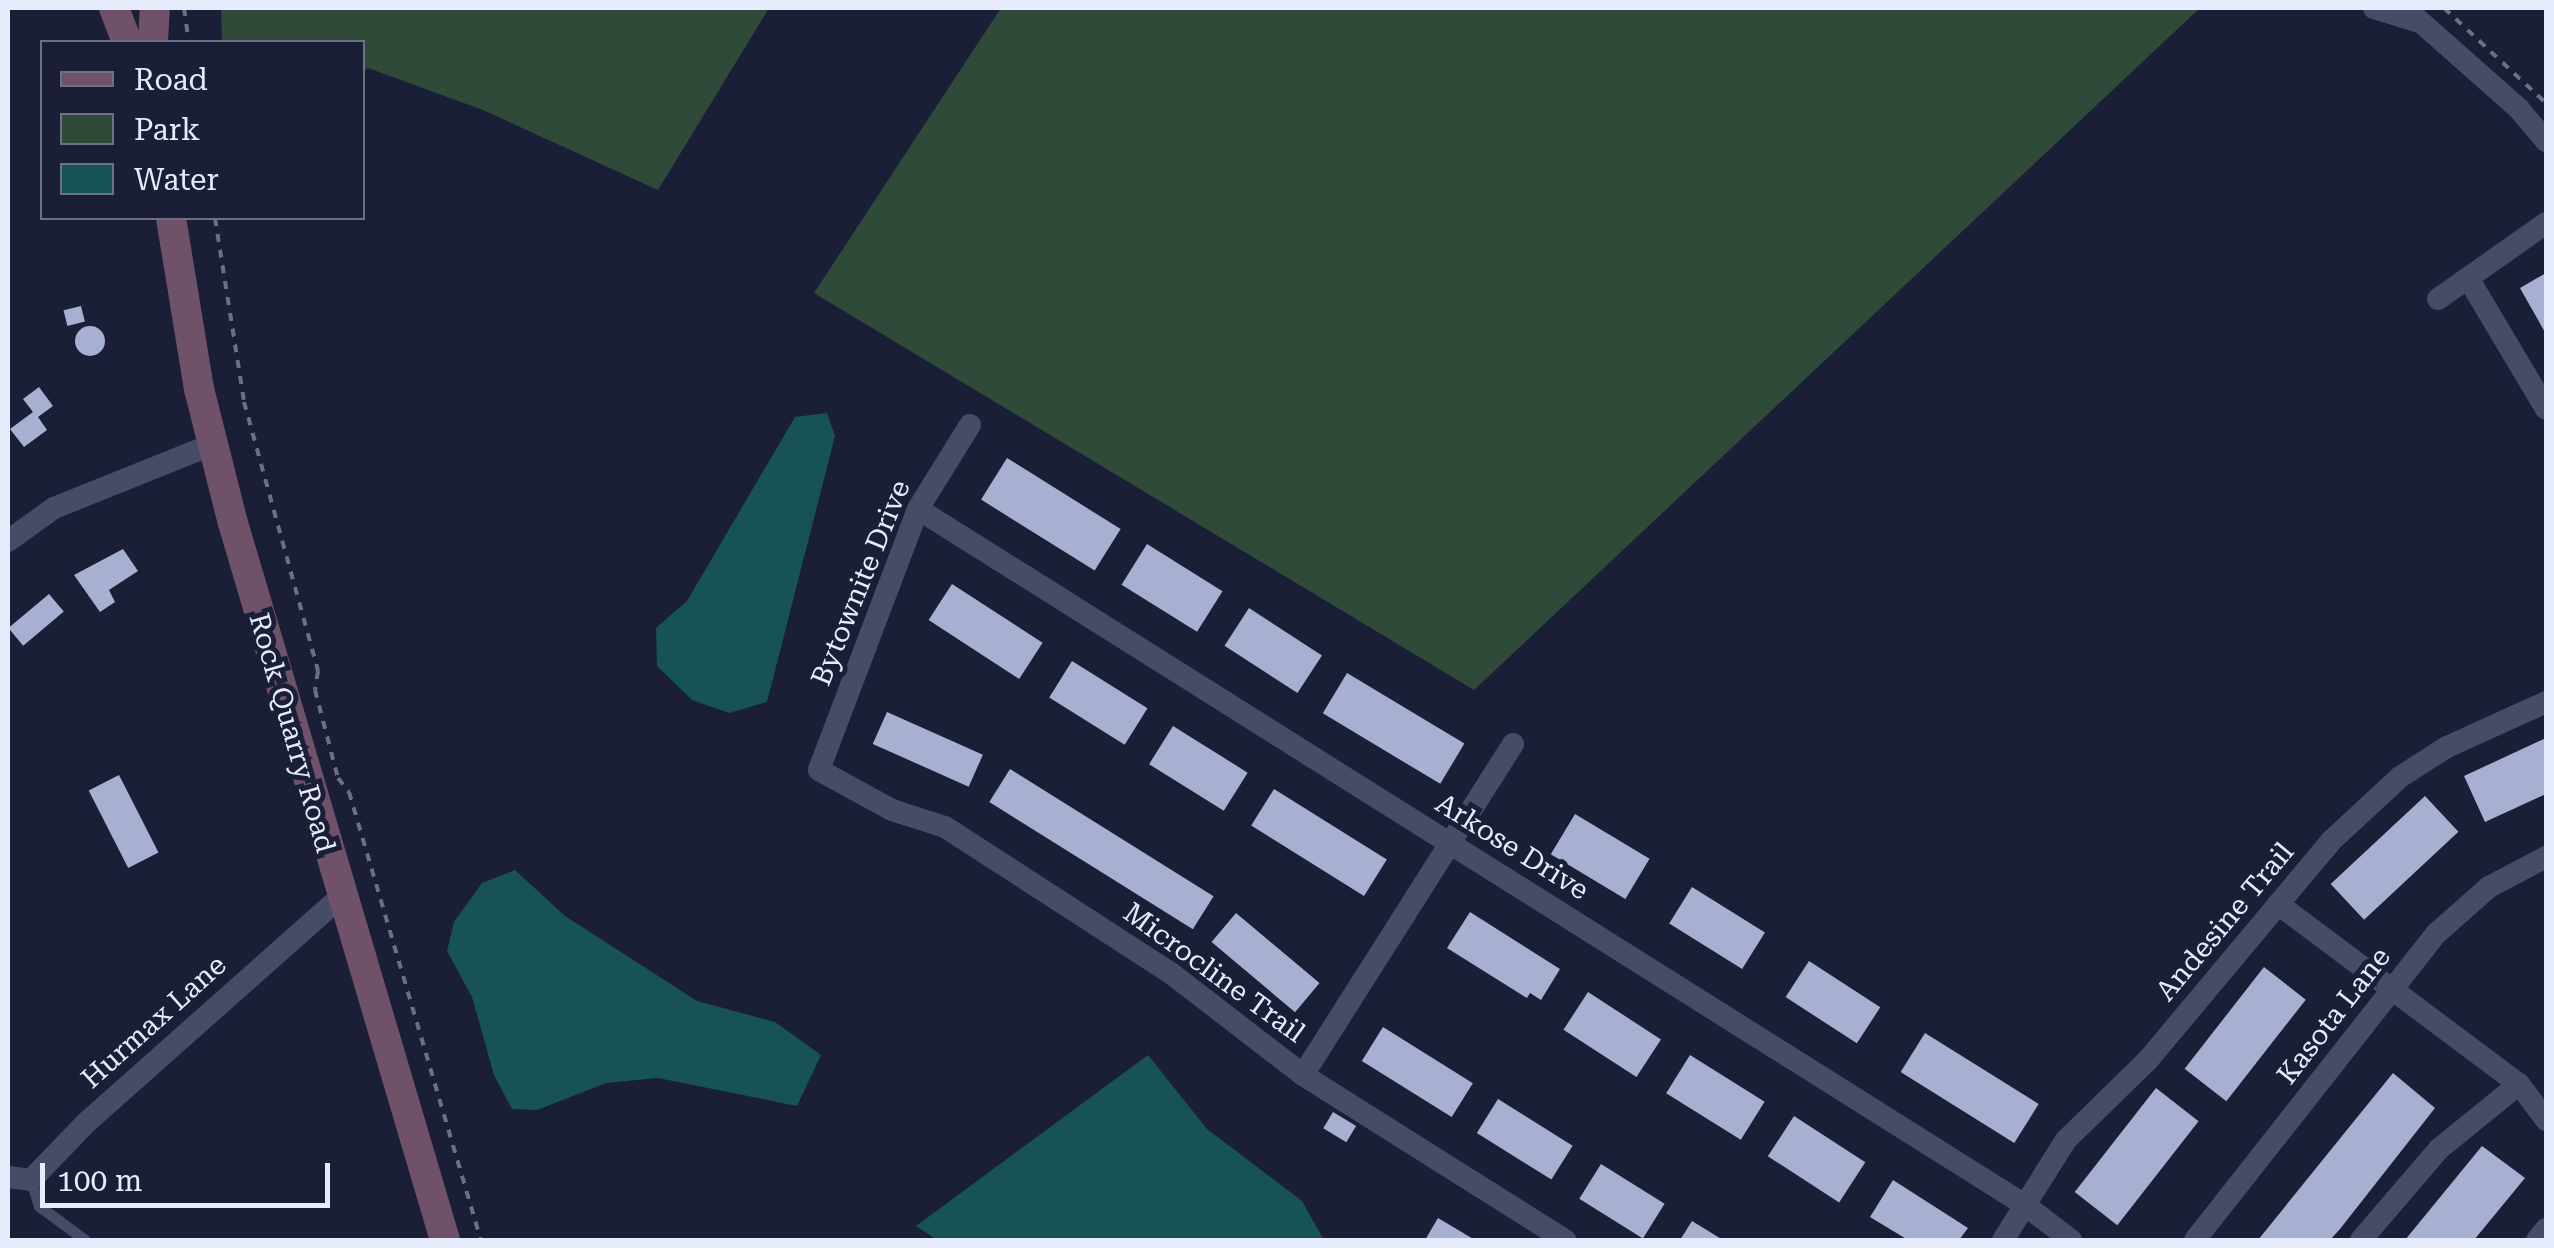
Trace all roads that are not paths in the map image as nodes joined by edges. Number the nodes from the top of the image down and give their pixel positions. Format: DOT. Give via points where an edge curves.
graph roads {
  1 [pos="114,8"];
  2 [pos="155,8"];
  3 [pos="2374,8"];
  4 [pos="2410,14"];
  5 [pos="126,40"];
  6 [pos="153,40"];
  7 [pos="2546,141"];
  8 [pos="171,220"];
  9 [pos="2546,223"];
  10 [pos="2468,278"];
  11 [pos="2438,299"];
  12 [pos="2546,408"];
  13 [pos="970,425"];
  14 [pos="213,444"];
  15 [pos="918,509"];
  16 [pos="8,541"];
  17 [pos="2546,702"];
  18 [pos="1513,744"];
  19 [pos="820,770"];
  20 [pos="1450,844"];
  21 [pos="2546,857"];
  22 [pos="339,898"];
  23 [pos="2278,904"];
  24 [pos="2388,992"];
  25 [pos="1303,1075"];
  26 [pos="2519,1084"];
  27 [pos="2546,1120"];
  28 [pos="8,1177"];
  29 [pos="32,1180"];
  30 [pos="2024,1205"];
  31 [pos="2546,1228"];
  32 [pos="85,1240"];
  33 [pos="445,1240"];
  34 [pos="1565,1240"];
  35 [pos="2003,1240"];
  36 [pos="2071,1240"];
  37 [pos="2195,1240"];
  38 [pos="2361,1240"];
  39 [pos="2537,1240"];
  1 -- 5 [label="main road"];
  2 -- 6 [label="main road"];
  3 -- 4 [label="street"];
  4 -- 7 [label="street"];
  8 -- 14 [label="main road, Rock Quarry Road"];
  9 -- 10 [label="street"];
  10 -- 11 [label="street"];
  10 -- 12 [label="street"];
  13 -- 15 [label="street, Bytownite Drive"];
  14 -- 16 [label="street" via="54,508"];
  14 -- 22 [label="main road, Rock Quarry Road"];
  15 -- 19 [label="street, Bytownite Drive"];
  15 -- 20 [label="street, Arkose Drive"];
  17 -- 23 [label="street, Andesine Trail" via="2447,747 2400,777 2330,841"];
  18 -- 20 [label="street"];
  19 -- 25 [label="street, Microcline Trail" via="892,810 946,828 1172,974"];
  20 -- 25 [label="street"];
  20 -- 30 [label="street, Arkose Drive"];
  21 -- 24 [label="street, Kasota Lane" via="2489,888 2437,933"];
  22 -- 29 [label="street, Hurmax Lane" via="86,1122"];
  22 -- 33 [label="main road, Rock Quarry Road"];
  23 -- 24 [label="street"];
  23 -- 30 [label="street, Andesine Trail" via="2148,1060 2066,1140"];
  24 -- 26 [label="street"];
  24 -- 37 [label="street, Kasota Lane"];
  25 -- 34 [label="street, Microcline Trail"];
  26 -- 27 [label="street"];
  26 -- 38 [label="street" via="2438,1148"];
  28 -- 29 [label="street"];
  29 -- 32 [label="lane" via="39,1206"];
  30 -- 35 [label="street, Andesine Trail"];
  30 -- 36 [label="street, Arkose Drive"];
  31 -- 39 [label="street"];
}
